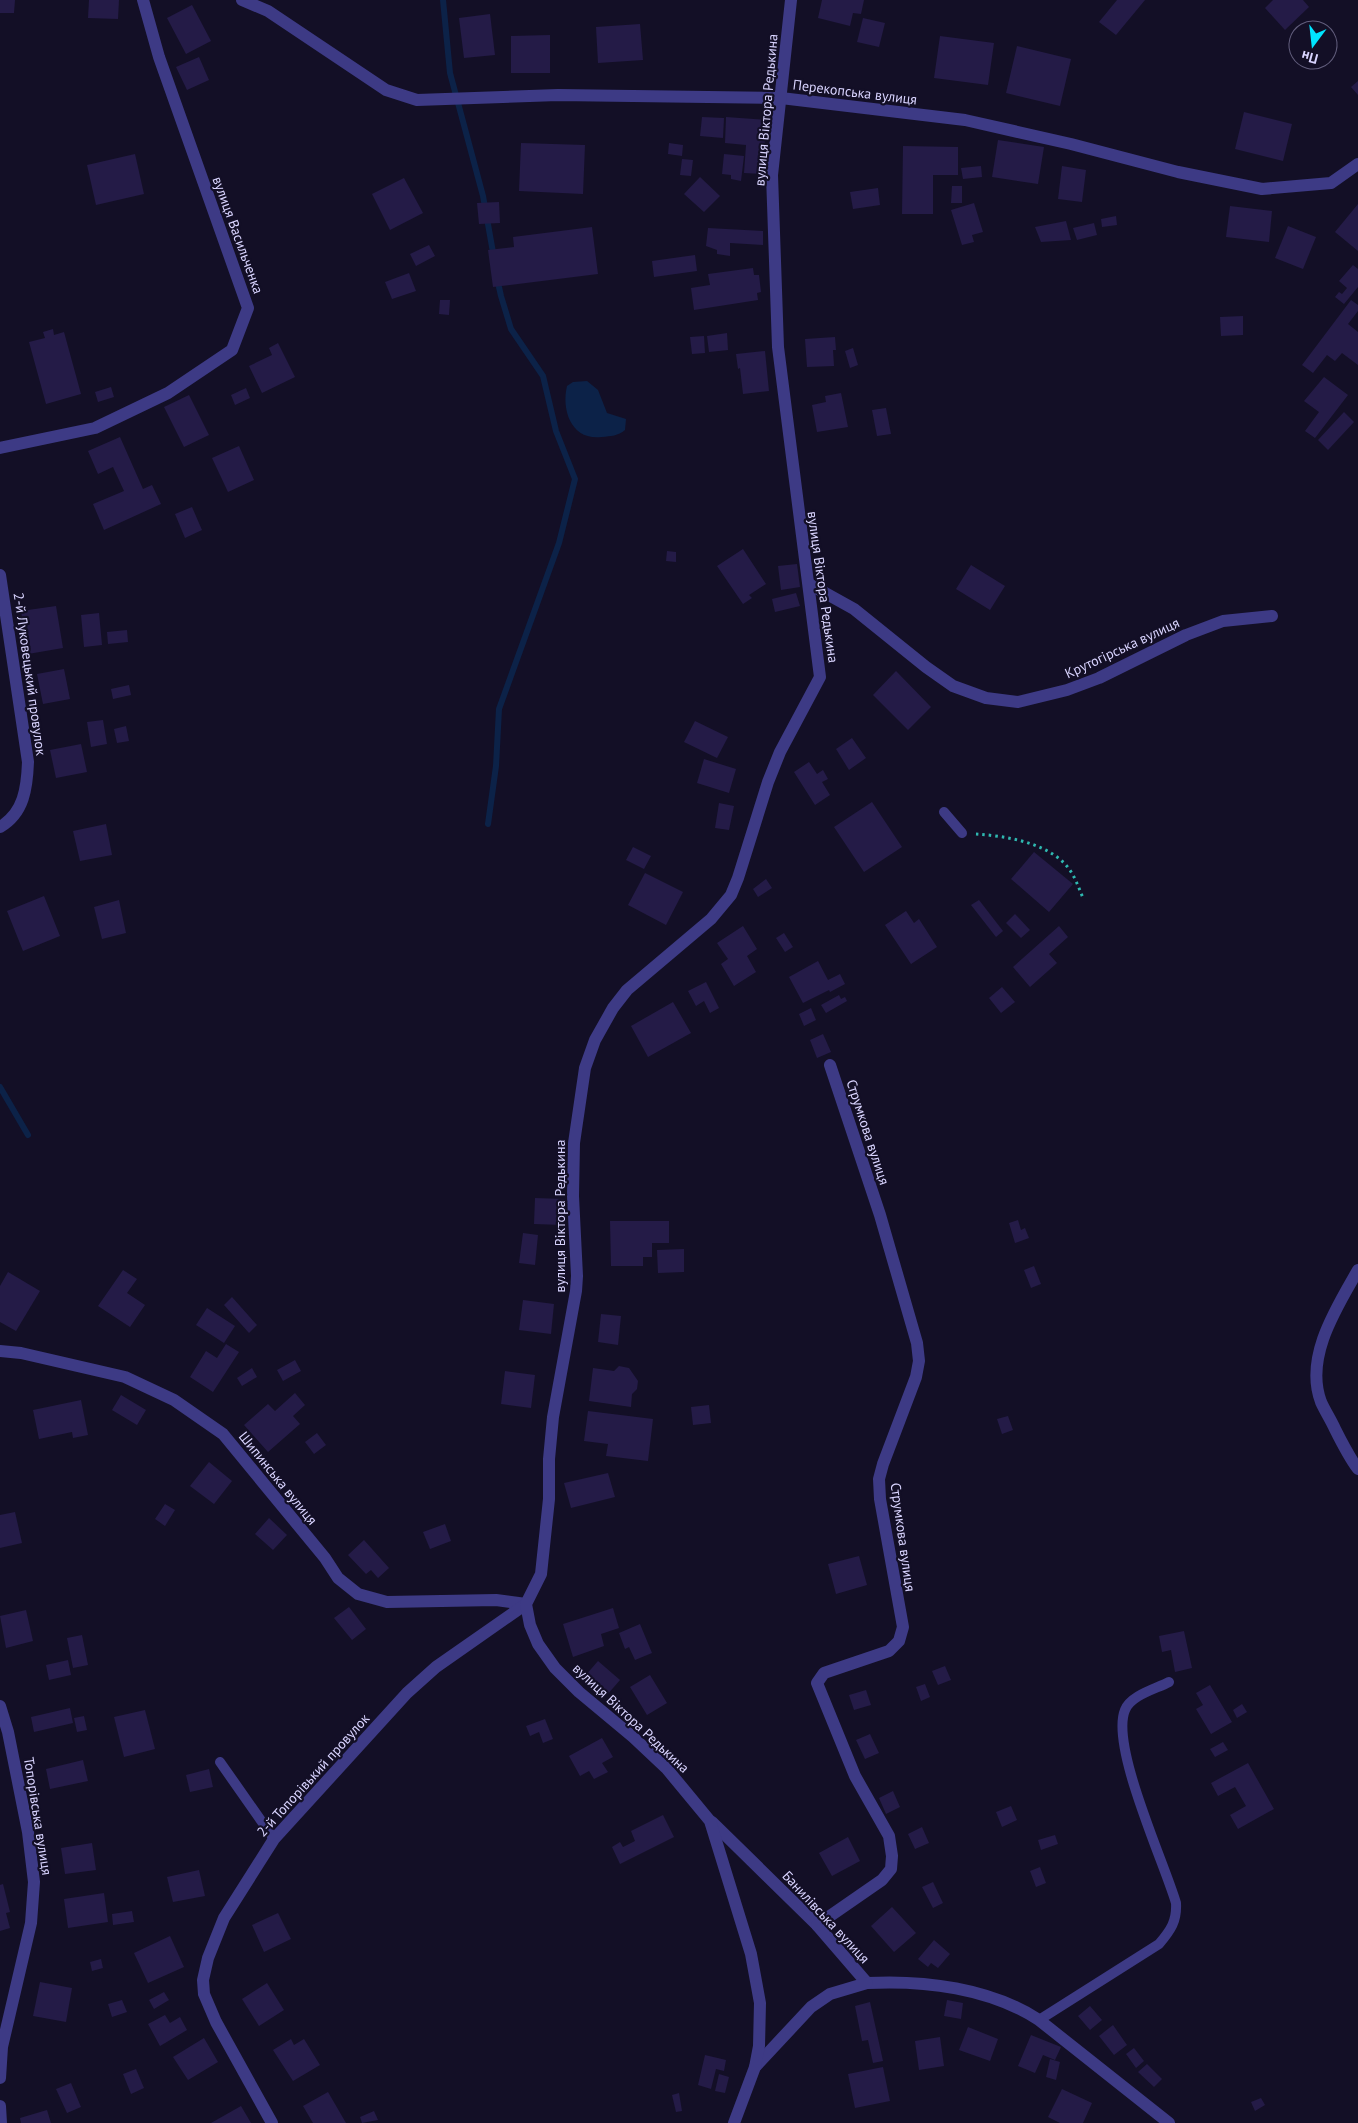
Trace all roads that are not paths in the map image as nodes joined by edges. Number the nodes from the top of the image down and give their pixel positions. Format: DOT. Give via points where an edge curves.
graph roads {
  1 [pos="143,0"];
  2 [pos="242,0"];
  3 [pos="791,0"];
  4 [pos="781,98"];
  5 [pos="1357,167"];
  6 [pos="0,448"];
  7 [pos="0,575"];
  8 [pos="809,584"];
  9 [pos="1272,616"];
  10 [pos="944,812"];
  11 [pos="0,827"];
  12 [pos="962,833"];
  13 [pos="830,1065"];
  14 [pos="1358,1270"];
  15 [pos="0,1351"];
  16 [pos="1358,1469"];
  17 [pos="526,1604"];
  18 [pos="1169,1682"];
  19 [pos="0,1706"];
  20 [pos="220,1762"];
  21 [pos="710,1820"];
  22 [pos="274,1839"];
  23 [pos="816,1925"];
  24 [pos="867,1983"];
  25 [pos="1039,2020"];
  26 [pos="755,2067"];
  27 [pos="0,2078"];
  28 [pos="0,2106"];
  29 [pos="1,2123"];
  30 [pos="272,2123"];
  31 [pos="734,2123"];
  32 [pos="1169,2123"];
  1 -- 6 [label="street, вулиця Васильченка" via="159,57 248,308 246,316 232,350 168,393 95,428"];
  2 -- 4 [label="street, Перекопська вулиця" via="268,11 386,90 417,100 558,95"];
  3 -- 4 [label="street, вулиця Віктора Редькина"];
  4 -- 5 [label="street, Перекопська вулиця" via="965,120 1262,189 1331,183"];
  4 -- 8 [label="street, вулиця Віктора Редькина" via="772,175 778,347"];
  7 -- 11 [label="street, 2-й Луковецький провулок" via="28,762 21,806"];
  8 -- 9 [label="street, Крутогірська вулиця" via="854,608 954,686 986,698 1018,702 1099,678 1186,635 1223,621"];
  8 -- 17 [label="street, вулиця Віктора Редькина" via="820,677 771,774 731,895 710,919 627,990 595,1040 585,1068 574,1143 576,1292 553,1417 541,1574"];
  10 -- 12 [label="lane"];
  13 -- 23 [label="street, Струмкова вулиця" via="880,1215 917,1343 919,1362 879,1480 903,1627 899,1641 889,1651 824,1673 817,1683 855,1776 889,1836 890,1869 882,1880"];
  14 -- 16 [label="street" via="1330,1321 1319,1349 1318,1378 1321,1401"];
  15 -- 17 [label="street, Шипинська вулиця" via="125,1377 174,1400 223,1434 338,1578 358,1594 387,1602 496,1600"];
  17 -- 21 [label="street, вулиця Віктора Редькина" via="538,1644 555,1668 667,1769"];
  17 -- 22 [label="street, 2-й Топорівький провулок" via="436,1667 407,1693"];
  18 -- 25 [label="lane" via="1131,1701 1122,1722 1125,1747 1144,1817 1176,1903 1172,1930 1159,1944"];
  19 -- 27 [label="street, Топорівська вулиця" via="28,1832 34,1882 31,1923 2,2047"];
  20 -- 22 [label="lane"];
  21 -- 23 [label="street, Банилівська вулиця"];
  21 -- 26 [label="street, вулиця Віктора Редькина" via="752,1954 761,2025"];
  22 -- 30 [label="street, 2-й Топорівький провулок" via="224,1918 203,1980 204,1994 216,2022"];
  23 -- 24 [label="street, Банилівська вулиця"];
  24 -- 25 [label="street, Банилівська вулиця" via="895,1981 951,1988 1022,2008"];
  24 -- 26 [label="street" via="830,1994 811,2007"];
  25 -- 32 [label="street, Банилівська вулиця"];
  26 -- 31 [label="street, вулиця Віктора Редькина"];
  28 -- 29 [label="street"];
}
